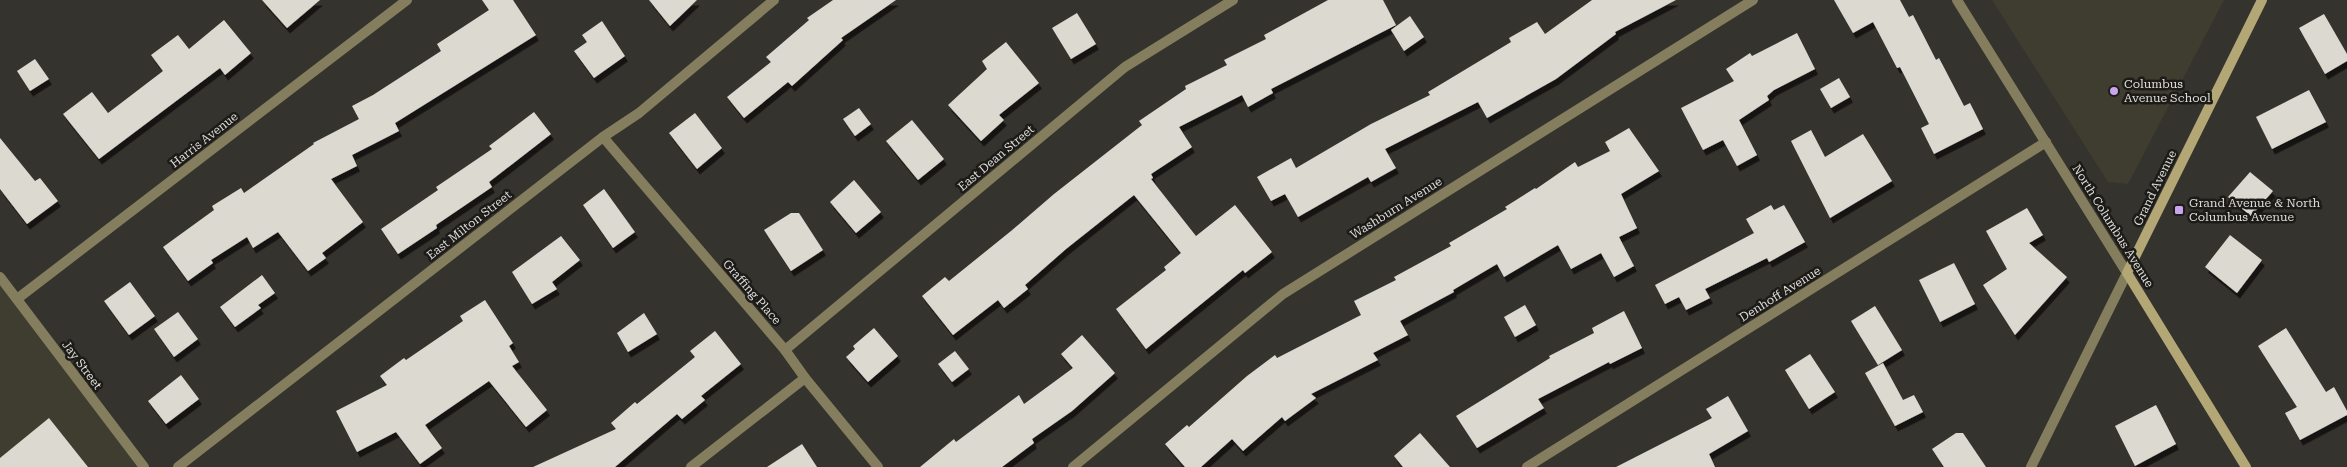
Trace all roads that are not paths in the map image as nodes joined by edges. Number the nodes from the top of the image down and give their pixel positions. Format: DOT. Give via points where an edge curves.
graph roads {
  1 [pos="407,0"];
  2 [pos="774,0"];
  3 [pos="1233,0"];
  4 [pos="1753,0"];
  5 [pos="1957,0"];
  6 [pos="2262,0"];
  7 [pos="603,137"];
  8 [pos="2046,142"];
  9 [pos="2127,273"];
  10 [pos="0,277"];
  11 [pos="17,299"];
  12 [pos="785,350"];
  13 [pos="805,378"];
  14 [pos="144,467"];
  15 [pos="178,467"];
  16 [pos="690,467"];
  17 [pos="878,467"];
  18 [pos="1073,467"];
  19 [pos="1527,467"];
  20 [pos="2030,467"];
  21 [pos="2246,467"];
  1 -- 11 [label="street, Harris Avenue"];
  2 -- 7 [label="street, East Milton Street" via="639,113"];
  3 -- 12 [label="street, East Dean Street" via="1125,67"];
  4 -- 18 [label="street, Washburn Avenue" via="1283,294"];
  5 -- 8 [label="street, North Columbus Avenue"];
  6 -- 9 [label="street, Grand Avenue"];
  7 -- 12 [label="street, Graffing Place"];
  7 -- 15 [label="street, East Milton Street"];
  8 -- 9 [label="street, North Columbus Avenue"];
  8 -- 19 [label="street, Denhoff Avenue"];
  9 -- 20 [label="street, Grand Avenue"];
  9 -- 21 [label="street, North Columbus Avenue"];
  10 -- 11 [label="street, Jay Street"];
  11 -- 14 [label="street, Jay Street"];
  12 -- 13 [label="street, Graffing Place"];
  13 -- 16 [label="street"];
  13 -- 17 [label="street, Graffing Place"];
}
